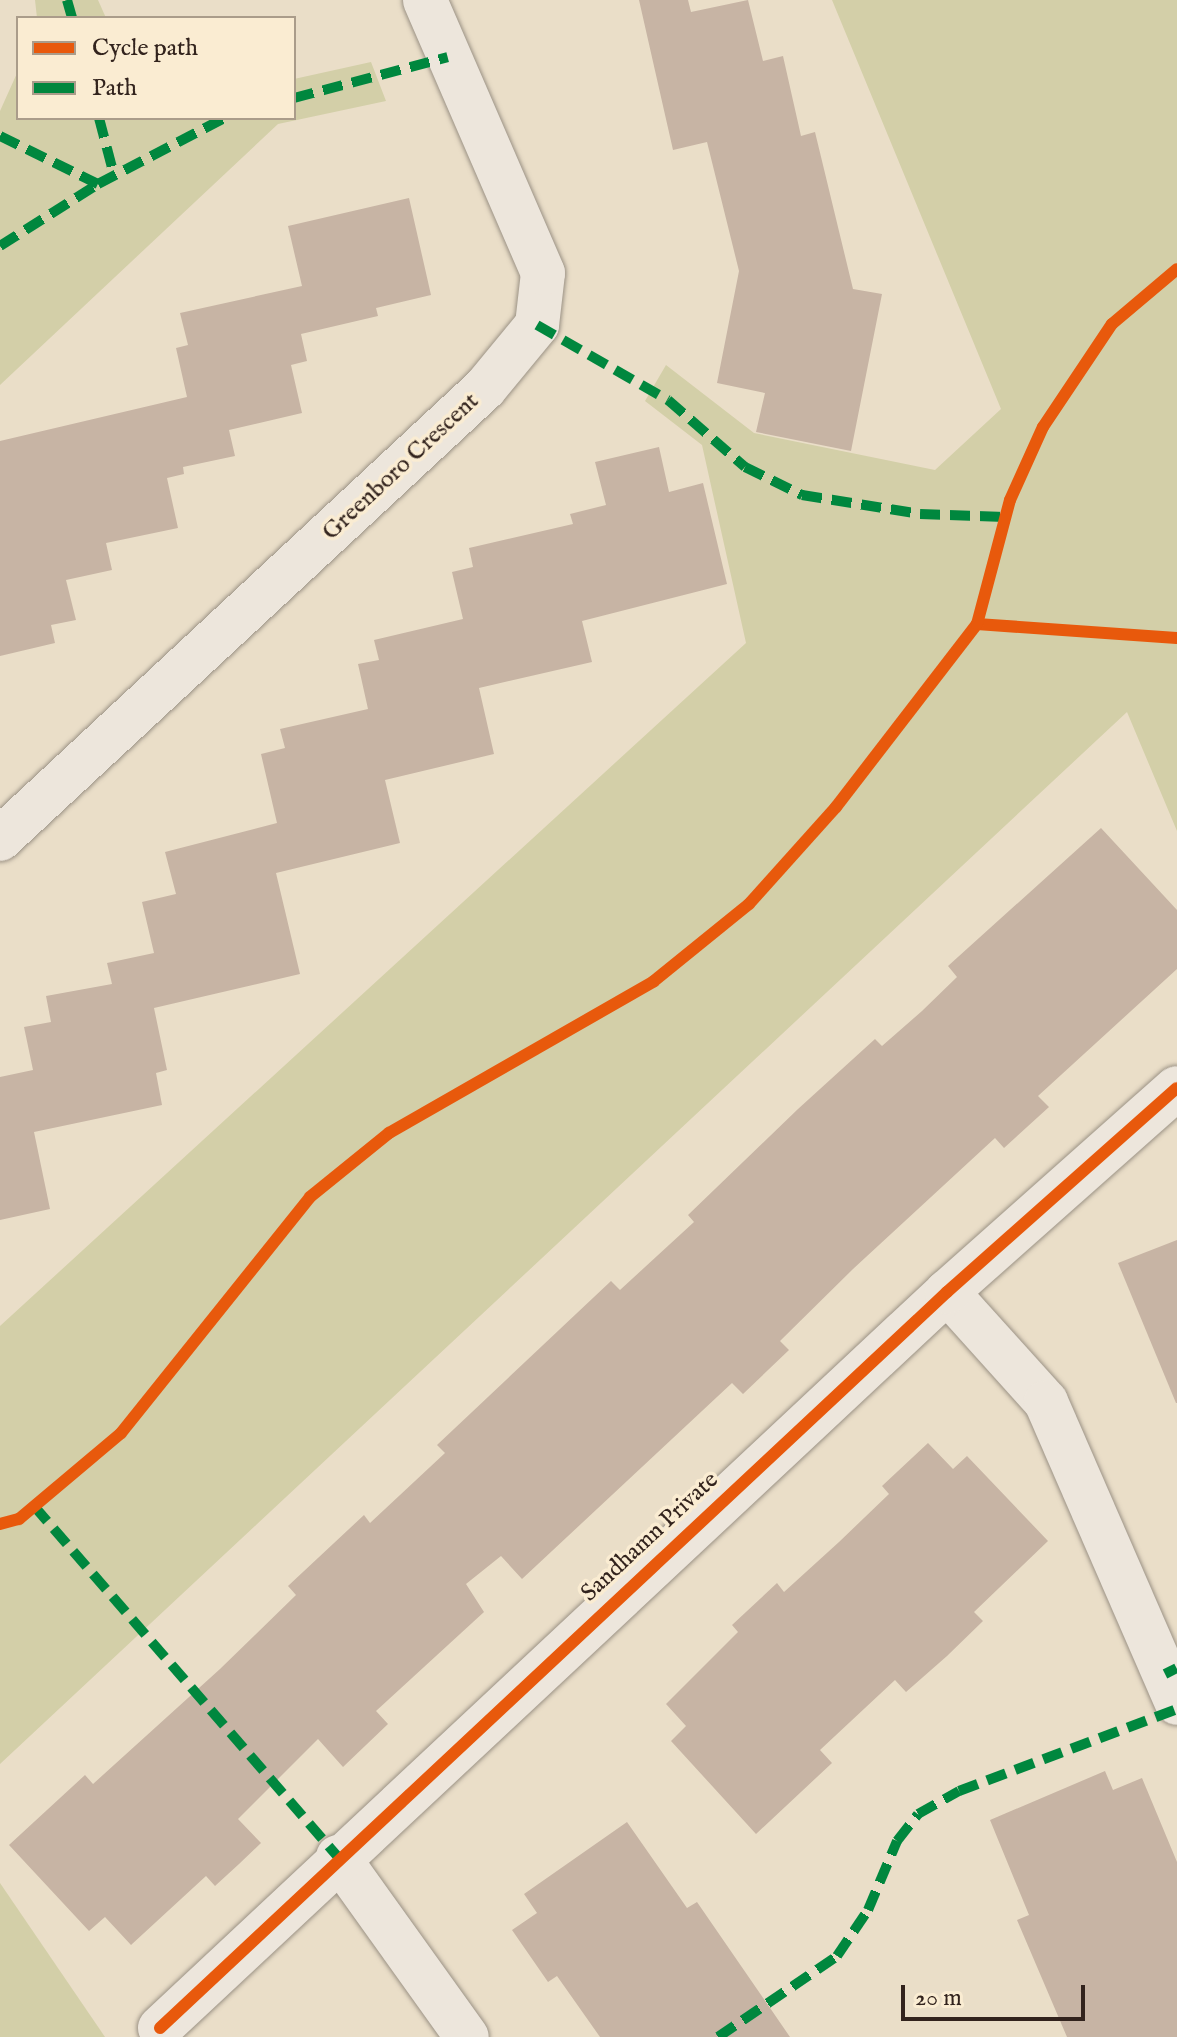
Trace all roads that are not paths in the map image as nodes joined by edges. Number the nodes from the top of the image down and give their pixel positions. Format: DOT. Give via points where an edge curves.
graph roads {
  1 [pos="425,0"];
  2 [pos="0,839"];
  3 [pos="1177,1088"];
  4 [pos="947,1292"];
  5 [pos="1177,1703"];
  6 [pos="338,1857"];
  7 [pos="160,2028"];
  8 [pos="467,2037"];
  1 -- 2 [label="street, Greenboro Crescent" via="543,273 537,325 485,388"];
  3 -- 4 [label="street, Sandhamn Private"];
  4 -- 5 [label="street" via="1046,1402"];
  4 -- 6 [label="street, Sandhamn Private"];
  6 -- 7 [label="street, Sandhamn Private"];
  6 -- 8 [label="street"];
}
